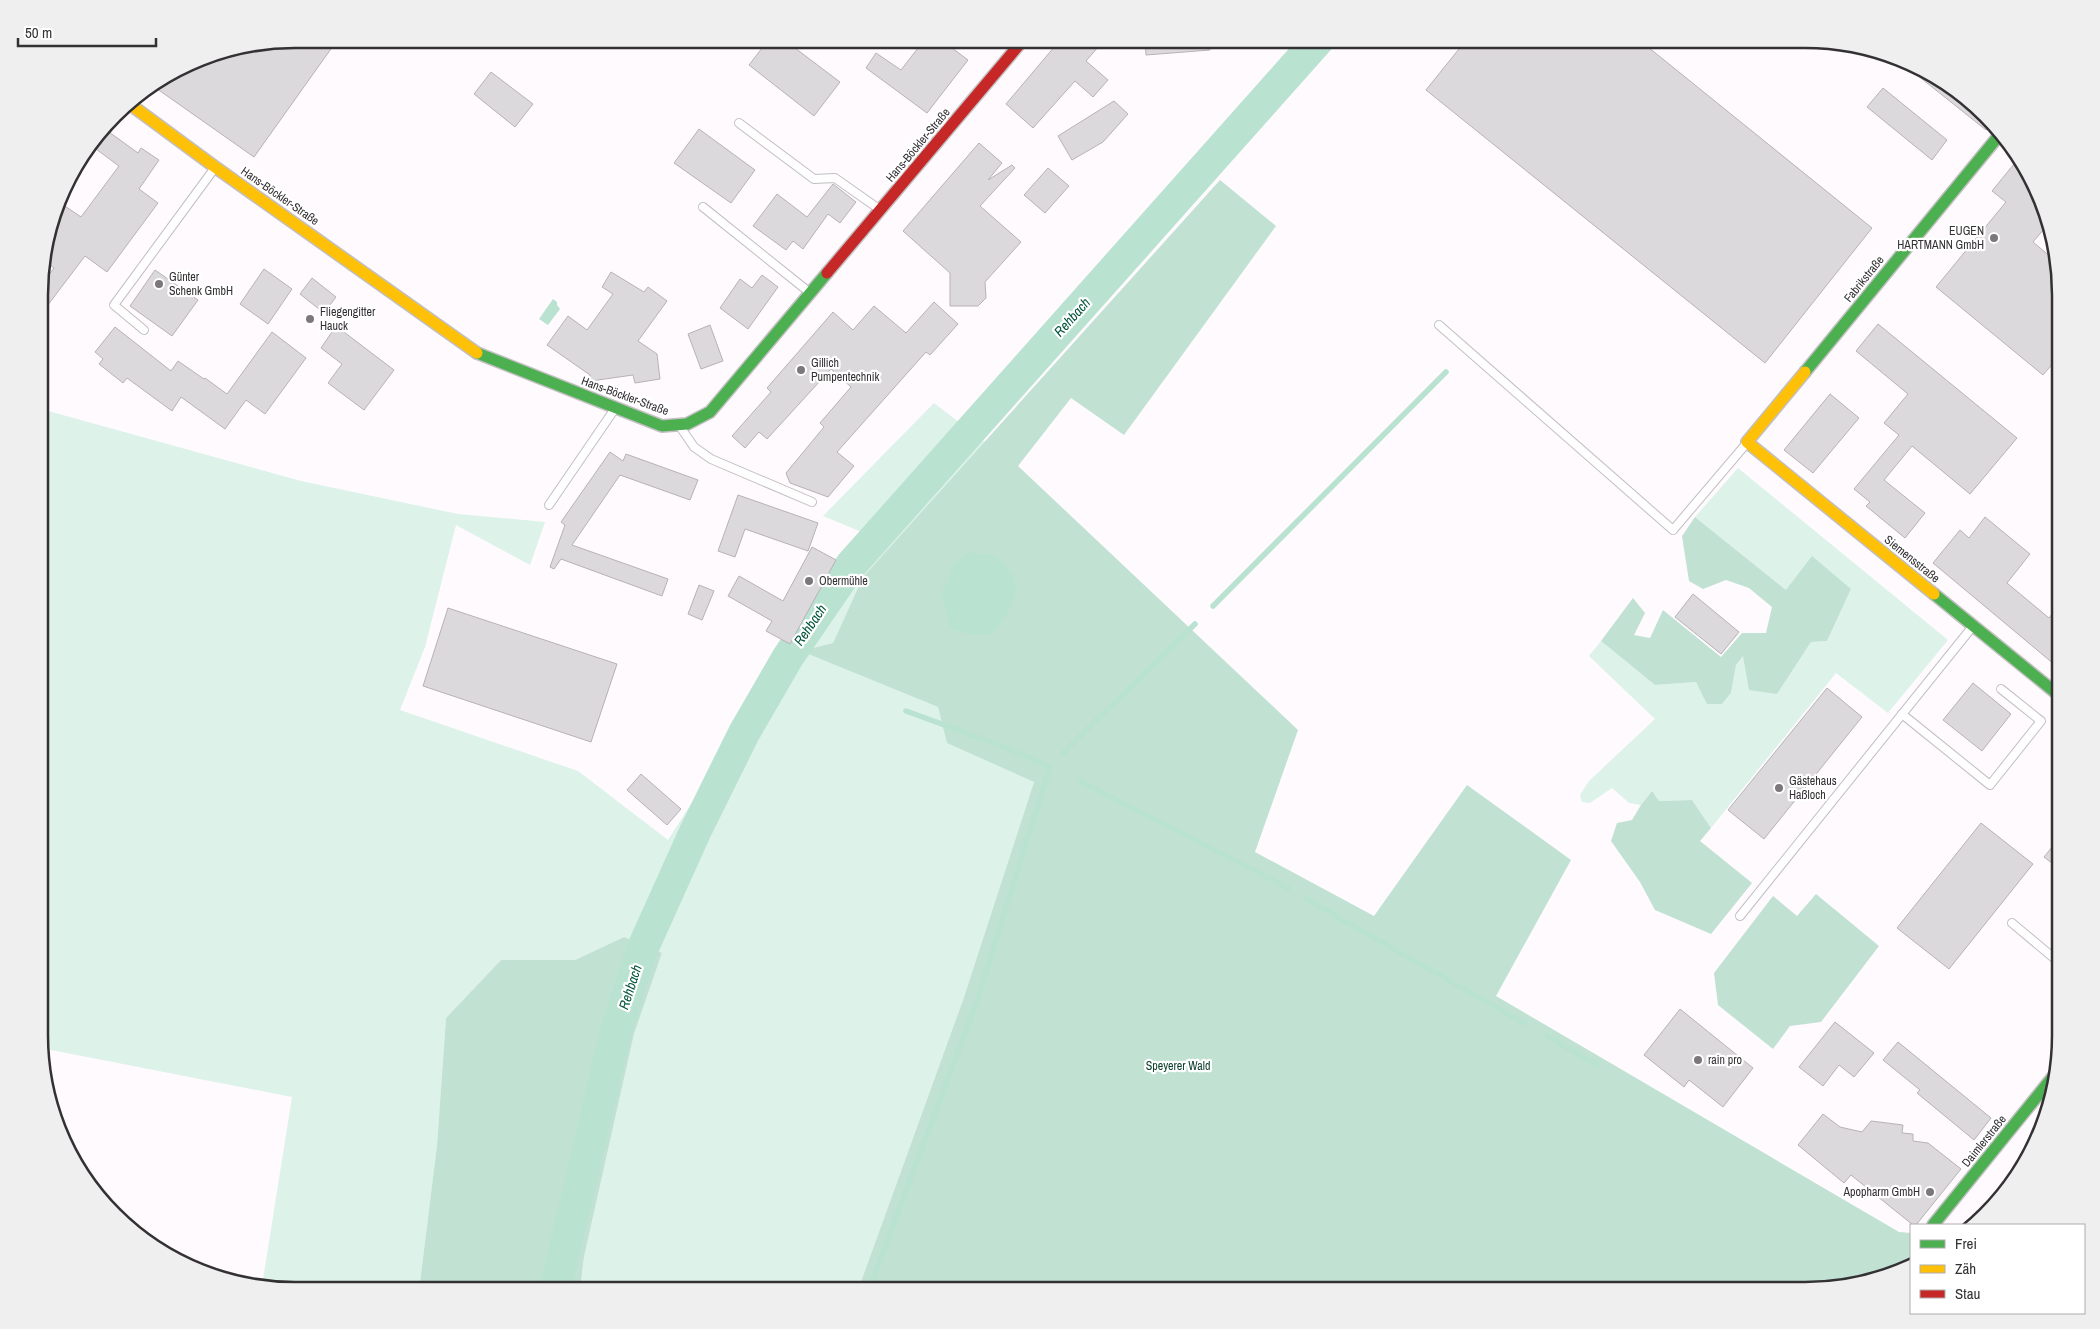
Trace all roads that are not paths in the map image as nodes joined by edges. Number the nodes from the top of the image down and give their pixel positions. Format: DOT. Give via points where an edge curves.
graph roads {
  1 [pos="1016,48"];
  2 [pos="134,107"];
  3 [pos="739,123"];
  4 [pos="1998,141"];
  5 [pos="216,167"];
  6 [pos="703,206"];
  7 [pos="881,210"];
  8 [pos="810,293"];
  9 [pos="1439,325"];
  10 [pos="144,330"];
  11 [pos="615,408"];
  12 [pos="680,426"];
  13 [pos="1747,442"];
  14 [pos="812,502"];
  15 [pos="549,505"];
  16 [pos="1973,626"];
  17 [pos="2001,689"];
  18 [pos="2052,690"];
  19 [pos="1902,714"];
  20 [pos="1740,916"];
  21 [pos="2012,923"];
  22 [pos="2052,956"];
  23 [pos="2048,1083"];
  24 [pos="1934,1224"];
  1 -- 7 [label="street, Hans-Böckler-Straße"];
  2 -- 5 [label="street, Hans-Böckler-Straße"];
  3 -- 7 [label="lane" via="814,179 835,178"];
  4 -- 13 [label="street, Fabrikstraße"];
  5 -- 10 [label="lane" via="114,305"];
  5 -- 11 [label="street, Hans-Böckler-Straße" via="482,356"];
  6 -- 8 [label="lane"];
  7 -- 8 [label="street, Hans-Böckler-Straße"];
  8 -- 12 [label="street, Hans-Böckler-Straße" via="710,412 696,422"];
  9 -- 13 [label="lane" via="1673,530"];
  11 -- 12 [label="street, Hans-Böckler-Straße" via="662,426"];
  11 -- 15 [label="lane"];
  12 -- 14 [label="lane" via="694,447 711,459"];
  13 -- 16 [label="street, Siemensstraße"];
  16 -- 18 [label="street, Siemensstraße"];
  16 -- 19 [label="lane"];
  17 -- 19 [label="lane" via="2041,721 1990,785"];
  19 -- 20 [label="lane"];
  21 -- 22 [label="lane"];
  23 -- 24 [label="street, Daimlerstraße"];
}
